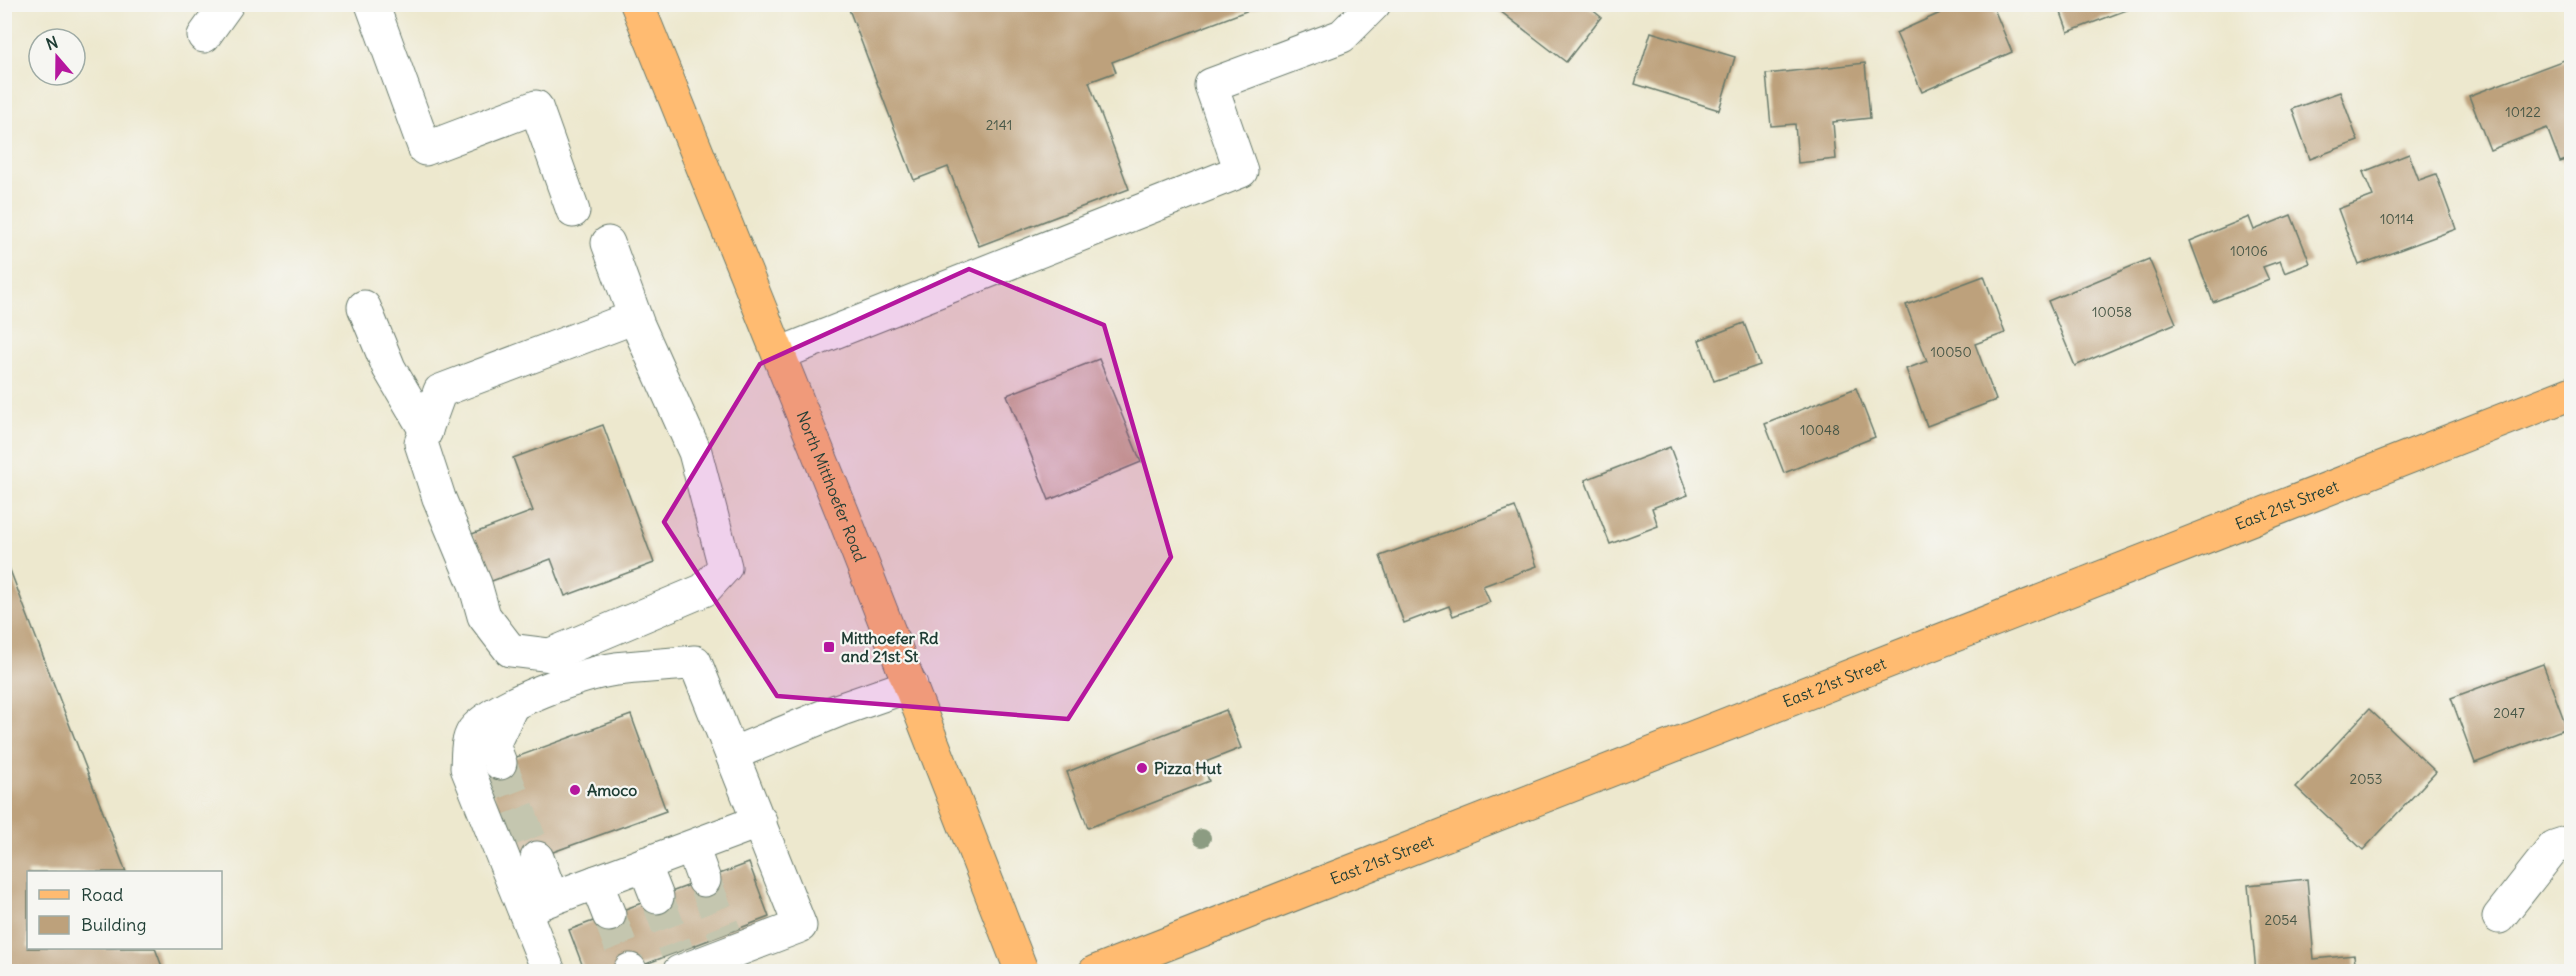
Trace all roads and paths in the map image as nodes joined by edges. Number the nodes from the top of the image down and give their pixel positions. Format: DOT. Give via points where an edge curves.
graph roads {
  1 [pos="227,4"];
  2 [pos="372,4"];
  3 [pos="637,4"];
  4 [pos="1374,4"];
  5 [pos="204,36"];
  6 [pos="573,211"];
  7 [pos="608,243"];
  8 [pos="364,307"];
  9 [pos="635,317"];
  10 [pos="779,354"];
  11 [pos="2571,393"];
  12 [pos="426,431"];
  13 [pos="911,685"];
  14 [pos="513,703"];
  15 [pos="732,754"];
  16 [pos="500,763"];
  17 [pos="760,821"];
  18 [pos="2571,841"];
  19 [pos="692,846"];
  20 [pos="537,858"];
  21 [pos="644,864"];
  22 [pos="704,880"];
  23 [pos="596,882"];
  24 [pos="657,897"];
  25 [pos="538,904"];
  26 [pos="609,915"];
  27 [pos="2499,917"];
  28 [pos="680,965"];
  29 [pos="549,972"];
  30 [pos="1022,972"];
  31 [pos="1095,972"];
  1 -- 5 [label="street"];
  2 -- 6 [label="street" via="425,149 536,107"];
  3 -- 10 [label="main road, North Mitthoefer Road"];
  4 -- 10 [label="street" via="1342,36 1211,85 1241,171"];
  7 -- 9 [label="street"];
  8 -- 12 [label="street" via="389,368"];
  9 -- 12 [label="street" via="440,391"];
  9 -- 12 [label="street" via="695,452 701,475 724,567 705,590 550,655 510,650 484,616 475,584 438,498 422,443"];
  10 -- 13 [label="main road, North Mitthoefer Road"];
  11 -- 31 [label="main road, East 21st Street"];
  13 -- 15 [label="street"];
  13 -- 30 [label="main road, North Mitthoefer Road"];
  14 -- 15 [label="street" via="614,670 695,662"];
  14 -- 16 [label="street" via="493,745"];
  14 -- 25 [label="street" via="476,729 469,741 467,768"];
  15 -- 17 [label="street"];
  17 -- 19 [label="street"];
  17 -- 28 [label="street" via="800,926 728,943"];
  18 -- 27 [label="street" via="2554,847"];
  19 -- 21 [label="street"];
  19 -- 22 [label="street"];
  20 -- 25 [label="street"];
  21 -- 23 [label="street"];
  21 -- 24 [label="street"];
  23 -- 25 [label="street"];
  23 -- 26 [label="street"];
  25 -- 29 [label="street"];
}
